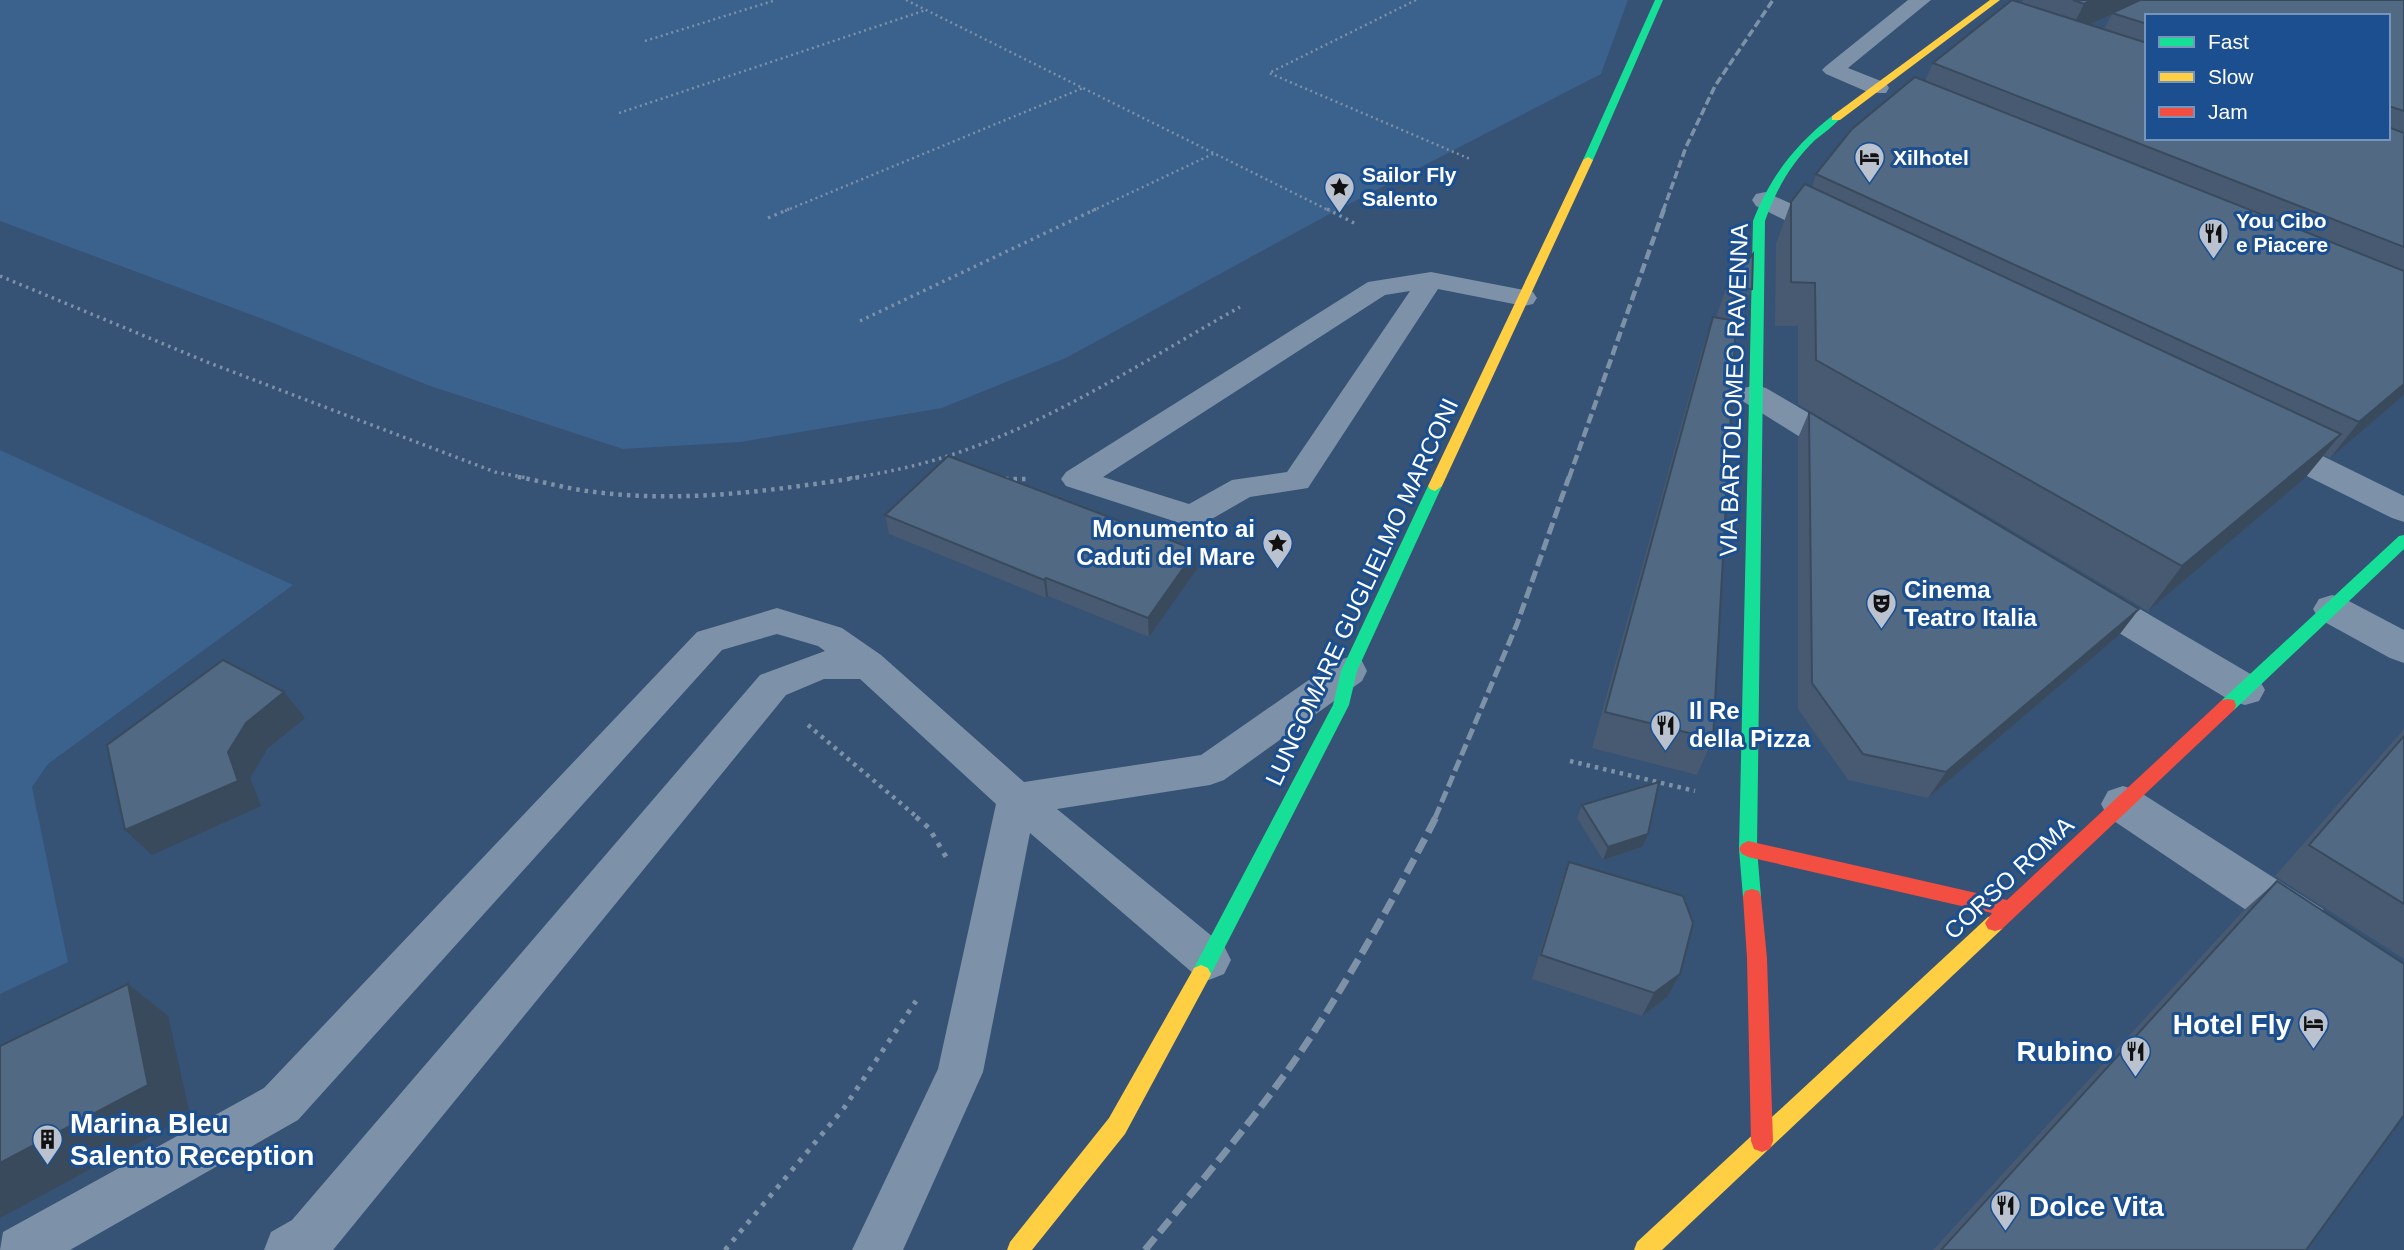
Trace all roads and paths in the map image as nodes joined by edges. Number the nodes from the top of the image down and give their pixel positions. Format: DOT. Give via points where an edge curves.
graph roads {
  1 [pos="776,0"];
  2 [pos="906,0"];
  3 [pos="1416,0"];
  4 [pos="1659,0"];
  5 [pos="1921,0"];
  6 [pos="1988,6"];
  7 [pos="926,10"];
  8 [pos="2006,22"];
  9 [pos="646,41"];
  10 [pos="1083,88"];
  11 [pos="1878,88"];
  12 [pos="1904,99"];
  13 [pos="619,113"];
  14 [pos="1215,153"];
  15 [pos="1470,159"];
  16 [pos="1765,200"];
  17 [pos="768,218"];
  18 [pos="1356,223"];
  19 [pos="1864,248"];
  20 [pos="0,276"];
  21 [pos="1431,280"];
  22 [pos="1524,298"];
  23 [pos="1240,307"];
  24 [pos="860,321"];
  25 [pos="1755,396"];
  26 [pos="2246,433"];
  27 [pos="942,456"];
  28 [pos="954,460"];
  29 [pos="1874,468"];
  30 [pos="1004,479"];
  31 [pos="1077,479"];
  32 [pos="2404,510"];
  33 [pos="2404,540"];
  34 [pos="2054,576"];
  35 [pos="2332,609"];
  36 [pos="2404,648"];
  37 [pos="870,668"];
  38 [pos="1349,671"];
  39 [pos="2245,690"];
  40 [pos="1570,761"];
  41 [pos="1704,793"];
  42 [pos="1017,799"];
  43 [pos="2123,804"];
  44 [pos="1748,849"];
  45 [pos="955,872"];
  46 [pos="2009,909"];
  47 [pos="2338,945"];
  48 [pos="1209,960"];
  49 [pos="922,990"];
  50 [pos="1762,1141"];
  51 [pos="21,1250"];
  52 [pos="289,1250"];
  53 [pos="725,1250"];
  54 [pos="877,1250"];
  55 [pos="1018,1250"];
  56 [pos="1645,1250"];
  1 -- 9 [label="path"];
  2 -- 7 [label="path"];
  3 -- 15 [label="path" via="1269,73"];
  4 -- 22 [label="street, LUNGOMARE GUGLIELMO MARCONI"];
  5 -- 11 [label="lane" via="1833,70"];
  6 -- 8 [label="street"];
  6 -- 11 [label="street, VIA BARTOLOMEO RAVENNA"];
  7 -- 10 [label="path"];
  7 -- 13 [label="path"];
  10 -- 14 [label="path"];
  10 -- 17 [label="path"];
  11 -- 12 [label="street"];
  11 -- 16 [label="street, VIA BARTOLOMEO RAVENNA" via="1810,136 1784,163"];
  14 -- 18 [label="path"];
  14 -- 24 [label="path"];
  16 -- 19 [label="street"];
  16 -- 25 [label="street, VIA BARTOLOMEO RAVENNA" via="1756,244"];
  20 -- 27 [label="path" via="206,362 495,472 588,491 671,495 762,492 885,473"];
  21 -- 22 [label="lane"];
  21 -- 31 [label="lane" via="1377,288"];
  21 -- 31 [label="lane" via="1297,481 1243,487 1192,516"];
  22 -- 38 [label="street, LUNGOMARE GUGLIELMO MARCONI"];
  23 -- 27 [label="path" via="1047,415 983,444"];
  25 -- 29 [label="street"];
  25 -- 44 [label="street, VIA BARTOLOMEO RAVENNA"];
  26 -- 32 [label="street"];
  27 -- 28 [label="path"];
  30 -- 31 [label="path"];
  33 -- 35 [label="street, CORSO ROMA"];
  34 -- 39 [label="street"];
  35 -- 36 [label="street"];
  35 -- 39 [label="street, CORSO ROMA"];
  37 -- 42 [label="lane"];
  37 -- 45 [label="path" via="806,726 929,828"];
  37 -- 51 [label="lane" via="830,637 777,621 710,641 281,1104"];
  37 -- 52 [label="lane" via="821,665 772,685 310,1238"];
  38 -- 42 [label="lane" via="1210,769"];
  38 -- 48 [label="street, LUNGOMARE GUGLIELMO MARCONI" via="1341,705"];
  39 -- 43 [label="street, CORSO ROMA"];
  40 -- 41 [label="path"];
  42 -- 48 [label="lane"];
  42 -- 54 [label="lane" via="960,1072"];
  43 -- 46 [label="street, CORSO ROMA"];
  43 -- 47 [label="street"];
  44 -- 46 [label="street"];
  44 -- 50 [label="street, VIA BARTOLOMEO RAVENNA" via="1757,958"];
  46 -- 50 [label="street, CORSO ROMA"];
  48 -- 55 [label="street, LUNGOMARE GUGLIELMO MARCONI" via="1117,1126"];
  49 -- 53 [label="path" via="844,1108"];
  50 -- 56 [label="street, CORSO ROMA"];
}
